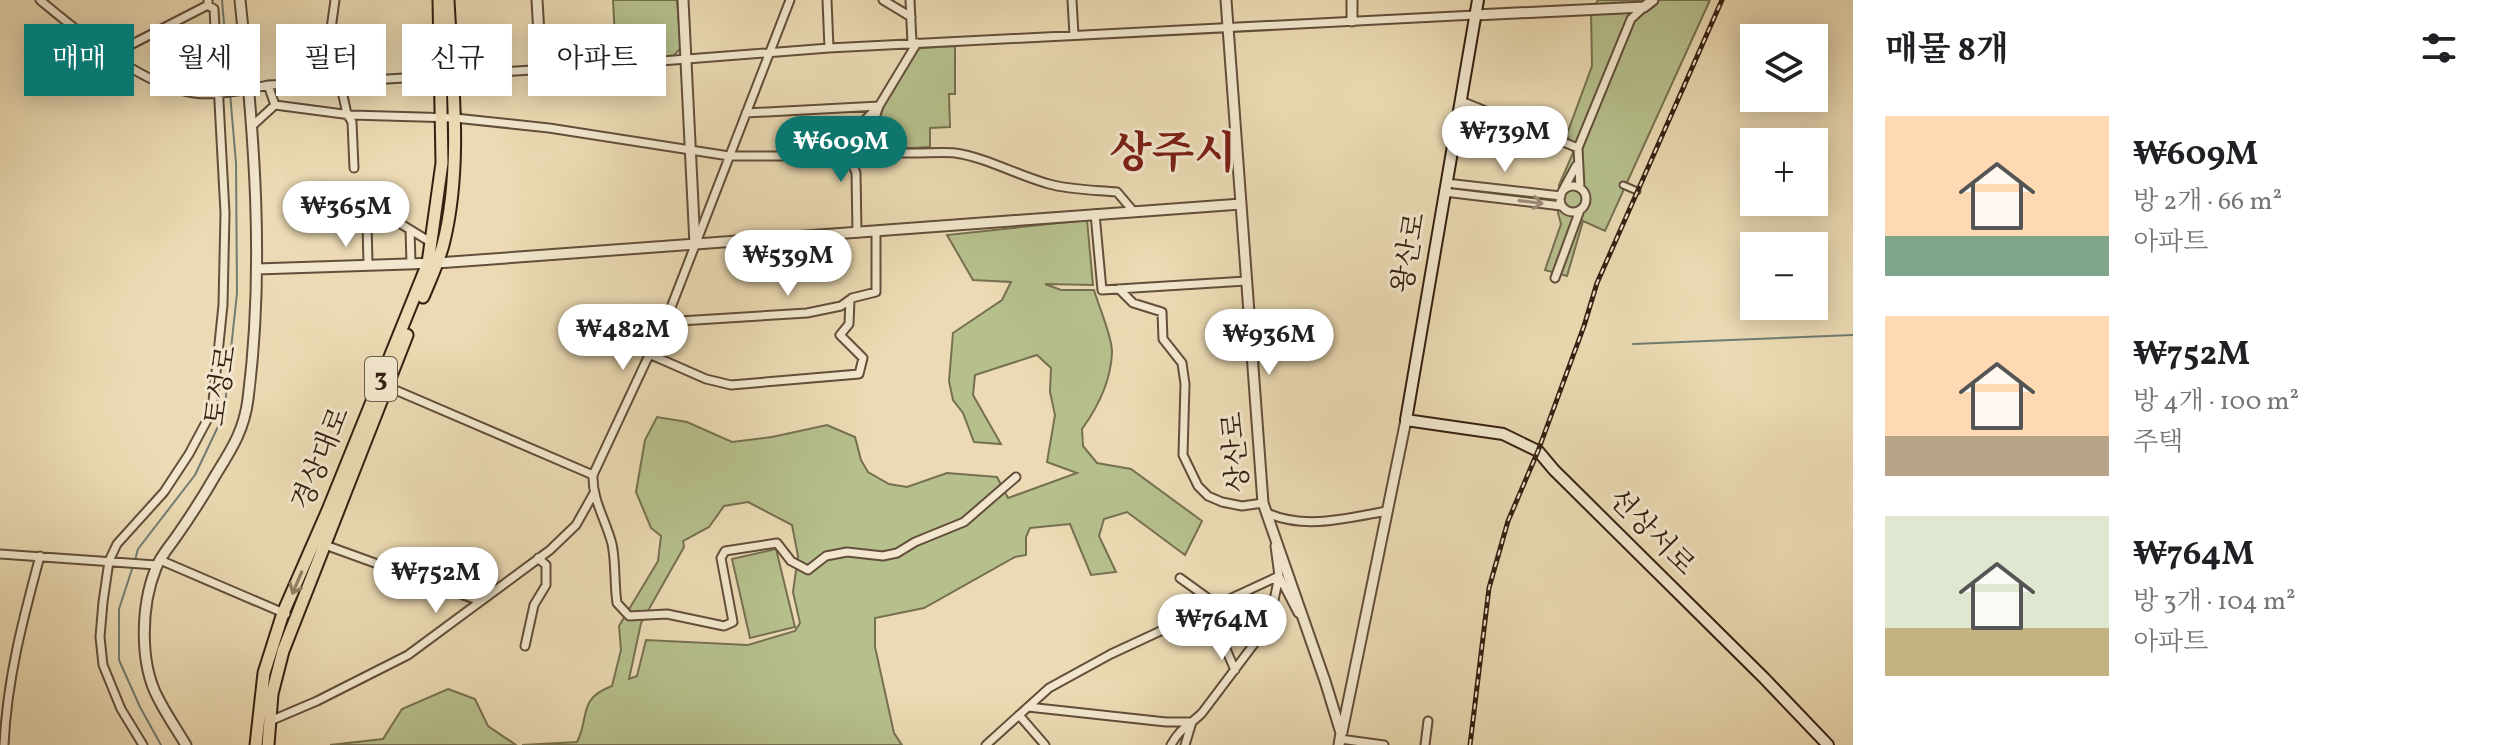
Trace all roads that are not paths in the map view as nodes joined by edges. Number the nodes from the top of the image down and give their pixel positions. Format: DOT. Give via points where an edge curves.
graph roads {
  1 [pos="40,0"];
  2 [pos="240,0"];
  3 [pos="335,0"];
  4 [pos="439,0"];
  5 [pos="448,0"];
  6 [pos="537,0"];
  7 [pos="683,0"];
  8 [pos="790,0"];
  9 [pos="827,0"];
  10 [pos="883,0"];
  11 [pos="910,0"];
  12 [pos="1072,0"];
  13 [pos="1226,0"];
  14 [pos="1352,0"];
  15 [pos="1478,0"];
  16 [pos="1653,0"];
  17 [pos="208,3"];
  18 [pos="1644,7"];
  19 [pos="1626,8"];
  20 [pos="1475,15"];
  21 [pos="911,17"];
  22 [pos="1631,19"];
  23 [pos="1352,21"];
  24 [pos="69,24"];
  25 [pos="215,24"];
  26 [pos="242,24"];
  27 [pos="332,24"];
  28 [pos="442,24"];
  29 [pos="448,24"];
  30 [pos="538,24"];
  31 [pos="1227,28"];
  32 [pos="1074,35"];
  33 [pos="134,43"];
  34 [pos="914,43"];
  35 [pos="829,48"];
  36 [pos="772,51"];
  37 [pos="687,59"];
  38 [pos="666,60"];
  39 [pos="268,85"];
  40 [pos="276,85"];
  41 [pos="260,87"];
  42 [pos="218,96"];
  43 [pos="248,96"];
  44 [pos="343,96"];
  45 [pos="448,96"];
  46 [pos="1461,101"];
  47 [pos="275,105"];
  48 [pos="879,106"];
  49 [pos="746,113"];
  50 [pos="347,114"];
  51 [pos="449,118"];
  52 [pos="252,126"];
  53 [pos="840,132"];
  54 [pos="1578,148"];
  55 [pos="691,151"];
  56 [pos="729,156"];
  57 [pos="1577,164"];
  58 [pos="354,168"];
  59 [pos="1623,185"];
  60 [pos="1445,187"];
  61 [pos="1580,188"];
  62 [pos="1637,191"];
  63 [pos="1562,193"];
  64 [pos="1241,204"];
  65 [pos="1561,206"];
  66 [pos="1580,210"];
  67 [pos="1134,212"];
  68 [pos="1570,212"];
  69 [pos="1095,214"];
  70 [pos="367,221"];
  71 [pos="345,222"];
  72 [pos="1575,225"];
  73 [pos="410,230"];
  74 [pos="876,231"];
  75 [pos="857,233"];
  76 [pos="432,243"];
  77 [pos="695,245"];
  78 [pos="411,263"];
  79 [pos="432,263"];
  80 [pos="368,265"];
  81 [pos="257,269"];
  82 [pos="1555,278"];
  83 [pos="1246,281"];
  84 [pos="1119,289"];
  85 [pos="850,300"];
  86 [pos="664,322"];
  87 [pos="649,354"];
  88 [pos="383,384"];
  89 [pos="1406,420"];
  90 [pos="593,475"];
  91 [pos="1016,477"];
  92 [pos="594,493"];
  93 [pos="1265,508"];
  94 [pos="1387,511"];
  95 [pos="1274,536"];
  96 [pos="325,545"];
  97 [pos="0,554"];
  98 [pos="40,556"];
  99 [pos="538,558"];
  100 [pos="109,561"];
  101 [pos="158,563"];
  102 [pos="1279,576"];
  103 [pos="1180,578"];
  104 [pos="480,601"];
  105 [pos="1216,604"];
  106 [pos="283,613"];
  107 [pos="296,616"];
  108 [pos="1215,624"];
  109 [pos="1310,636"];
  110 [pos="525,646"];
  111 [pos="1235,670"];
  112 [pos="1028,707"];
  113 [pos="1019,715"];
  114 [pos="270,721"];
  115 [pos="1428,721"];
  116 [pos="1192,722"];
  117 [pos="996,740"];
  118 [pos="1339,742"];
  119 [pos="4,745"];
  120 [pos="143,745"];
  121 [pos="186,745"];
  122 [pos="256,745"];
  123 [pos="268,745"];
  124 [pos="986,745"];
  125 [pos="1045,745"];
  126 [pos="1171,745"];
  127 [pos="1185,745"];
  128 [pos="1384,745"];
  129 [pos="1425,745"];
  130 [pos="1828,745"];
  1 -- 24 [label="street"];
  2 -- 26 [label="street, 토성로"];
  3 -- 27 [label="street"];
  4 -- 28 [label="main road, 경상대로 / 3"];
  5 -- 29 [label="main road, 경상대로 / 3"];
  6 -- 30 [label="street"];
  7 -- 37 [label="street"];
  8 -- 36 [label="street"];
  9 -- 35 [label="street"];
  10 -- 21 [label="street"];
  11 -- 21 [label="street"];
  12 -- 32 [label="street"];
  13 -- 31 [label="street, 상산로"];
  14 -- 23 [label="street"];
  15 -- 20 [label="main road, 왕산로"];
  16 -- 18 [label="street"];
  17 -- 25 [label="street"];
  17 -- 33 [label="street"];
  18 -- 19 [label="street"];
  18 -- 22 [label="street"];
  19 -- 20 [label="street"];
  19 -- 22 [label="street"];
  20 -- 23 [label="street"];
  20 -- 46 [label="main road, 왕산로"];
  21 -- 34 [label="street"];
  22 -- 54 [label="street"];
  23 -- 31 [label="street"];
  31 -- 32 [label="street"];
  31 -- 64 [label="street, 상산로"];
  32 -- 34 [label="street"];
  34 -- 35 [label="street"];
  34 -- 48 [label="street"];
  35 -- 36 [label="street"];
  36 -- 37 [label="street"];
  36 -- 49 [label="street"];
  37 -- 38 [label="street"];
  37 -- 55 [label="street"];
  39 -- 40 [label="street"];
  39 -- 41 [label="street"];
  39 -- 47 [label="street"];
  42 -- 100 [label="street" via="223,305 212,411 164,492 117,544"];
  43 -- 52 [label="street, 토성로"];
  44 -- 50 [label="street"];
  45 -- 51 [label="main road, 경상대로 / 3"];
  46 -- 54 [label="street"];
  46 -- 60 [label="main road, 왕산로"];
  47 -- 50 [label="street"];
  47 -- 52 [label="street"];
  48 -- 49 [label="street"];
  48 -- 53 [label="street"];
  48 -- 67 [label="street" via="873,121 878,136 895,154 959,154 1052,185 1117,192"];
  49 -- 56 [label="street"];
  50 -- 51 [label="street"];
  50 -- 58 [label="street"];
  51 -- 55 [label="street"];
  51 -- 76 [label="main road, 경상대로 / 3"];
  51 -- 79 [label="main road, 경상대로 / 3" via="450,196 443,243"];
  52 -- 81 [label="street, 토성로"];
  53 -- 56 [label="street" via="795,156"];
  53 -- 75 [label="street" via="856,173"];
  54 -- 57 [label="street"];
  55 -- 56 [label="street"];
  55 -- 77 [label="street"];
  56 -- 77 [label="street"];
  57 -- 61 [label="street"];
  57 -- 63 [label="street"];
  59 -- 62 [label="street"];
  60 -- 63 [label="street"];
  60 -- 65 [label="street, one-way"];
  60 -- 89 [label="main road, 왕산로"];
  61 -- 63 [label="street"];
  61 -- 66 [label="street" via="1585,197"];
  63 -- 65 [label="street"];
  64 -- 67 [label="street"];
  64 -- 83 [label="street, 상산로"];
  65 -- 68 [label="street"];
  66 -- 68 [label="street"];
  66 -- 72 [label="street"];
  67 -- 69 [label="street"];
  68 -- 72 [label="street"];
  69 -- 74 [label="street"];
  69 -- 84 [label="street" via="1102,290"];
  70 -- 71 [label="street"];
  70 -- 73 [label="street" via="396,221"];
  70 -- 80 [label="street"];
  72 -- 82 [label="street"];
  73 -- 76 [label="street"];
  73 -- 78 [label="street"];
  74 -- 75 [label="street"];
  74 -- 85 [label="street" via="876,292"];
  75 -- 77 [label="street"];
  76 -- 79 [label="main road, 경상대로 / 3"];
  77 -- 79 [label="street"];
  77 -- 86 [label="street"];
  78 -- 79 [label="street"];
  78 -- 80 [label="street"];
  79 -- 88 [label="main road, 경상대로 / 3"];
  80 -- 81 [label="street"];
  81 -- 101 [label="street, 토성로" via="242,431"];
  83 -- 84 [label="street"];
  83 -- 93 [label="street, 상산로"];
  84 -- 93 [label="street" via="1133,303 1162,312 1163,339 1182,363 1183,455 1198,486 1222,502"];
  85 -- 86 [label="street" via="807,313"];
  85 -- 87 [label="street" via="849,324 840,335 863,358 859,374 731,385"];
  86 -- 87 [label="street"];
  87 -- 90 [label="street"];
  88 -- 90 [label="street"];
  88 -- 96 [label="main road, 경상대로 / 3"];
  88 -- 106 [label="main road, 경상대로 / 3, one-way"];
  89 -- 94 [label="street"];
  89 -- 130 [label="main road, 선상서로" via="1503,434 1538,451"];
  90 -- 92 [label="street"];
  91 -- 92 [label="street" via="964,522 897,553 826,556 808,570 791,561 777,543 725,551 721,558 733,622 724,626 667,614 629,616 620,608 611,541"];
  92 -- 99 [label="street" via="576,525"];
  93 -- 94 [label="street" via="1284,520 1307,522"];
  93 -- 95 [label="street, 상산로"];
  94 -- 118 [label="street"];
  95 -- 102 [label="street"];
  95 -- 109 [label="street, 상산로"];
  96 -- 104 [label="street"];
  96 -- 107 [label="main road, 경상대로 / 3"];
  97 -- 98 [label="street"];
  98 -- 100 [label="street"];
  98 -- 119 [label="street" via="10,674"];
  99 -- 104 [label="street"];
  99 -- 110 [label="street" via="546,565 546,585 534,605"];
  100 -- 101 [label="street"];
  100 -- 120 [label="street" via="100,637 103,665"];
  101 -- 106 [label="street"];
  101 -- 121 [label="street, 토성로" via="146,608 146,651 157,696"];
  102 -- 105 [label="street"];
  102 -- 109 [label="street"];
  102 -- 111 [label="street" via="1272,610"];
  103 -- 105 [label="street"];
  104 -- 114 [label="street" via="408,655"];
  105 -- 112 [label="street" via="1111,654 1049,688"];
  106 -- 107 [label="street"];
  106 -- 122 [label="main road, 경상대로 / 3" via="264,673"];
  107 -- 114 [label="main road, 경상대로 / 3" via="274,682"];
  108 -- 111 [label="street"];
  109 -- 118 [label="street, 상산로" via="1341,733"];
  111 -- 116 [label="street"];
  112 -- 113 [label="street"];
  112 -- 116 [label="street"];
  113 -- 117 [label="street"];
  113 -- 125 [label="street"];
  114 -- 123 [label="main road, 경상대로 / 3"];
  115 -- 129 [label="street"];
  116 -- 126 [label="street"];
  116 -- 127 [label="street"];
  117 -- 124 [label="street"];
  118 -- 128 [label="street"];
}
